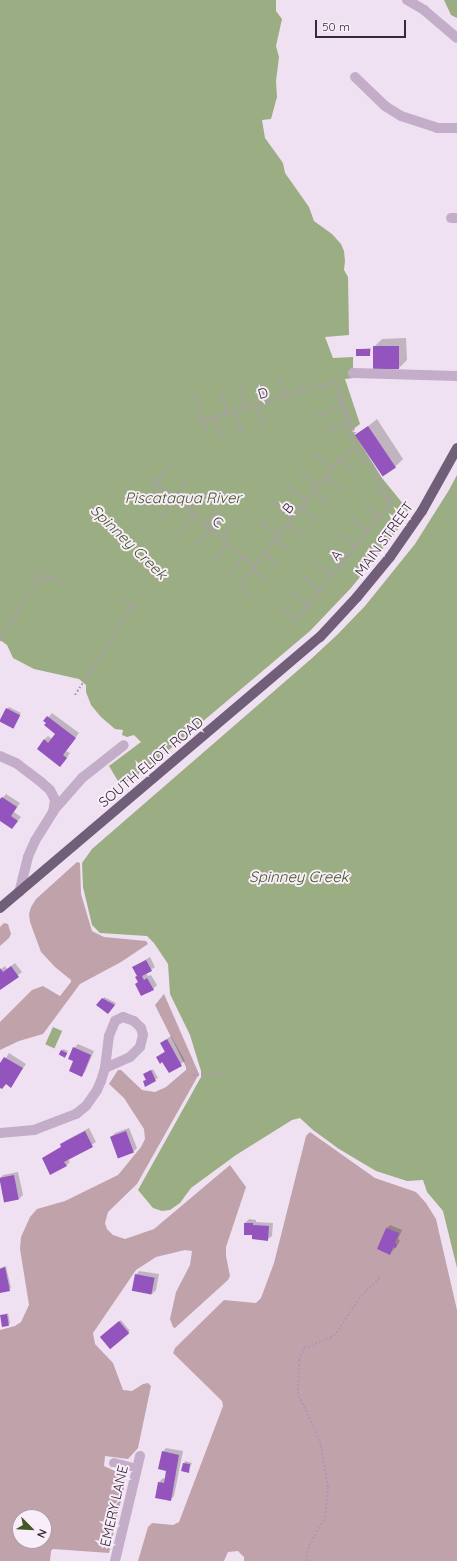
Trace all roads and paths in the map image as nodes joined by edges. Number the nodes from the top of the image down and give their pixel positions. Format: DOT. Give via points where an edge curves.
graph roads {
  1 [pos="407,0"];
  2 [pos="457,38"];
  3 [pos="355,77"];
  4 [pos="457,128"];
  5 [pos="353,373"];
  6 [pos="457,376"];
  7 [pos="280,378"];
  8 [pos="299,381"];
  9 [pos="335,382"];
  10 [pos="261,384"];
  11 [pos="241,389"];
  12 [pos="301,392"];
  13 [pos="222,393"];
  14 [pos="194,394"];
  15 [pos="285,397"];
  16 [pos="266,402"];
  17 [pos="258,405"];
  18 [pos="342,406"];
  19 [pos="247,408"];
  20 [pos="235,411"];
  21 [pos="227,413"];
  22 [pos="215,417"];
  23 [pos="312,417"];
  24 [pos="202,420"];
  25 [pos="197,422"];
  26 [pos="348,425"];
  27 [pos="263,426"];
  28 [pos="327,429"];
  29 [pos="206,431"];
  30 [pos="242,432"];
  31 [pos="355,433"];
  32 [pos="221,438"];
  33 [pos="357,446"];
  34 [pos="457,448"];
  35 [pos="314,454"];
  36 [pos="340,459"];
  37 [pos="173,463"];
  38 [pos="332,469"];
  39 [pos="300,472"];
  40 [pos="356,472"];
  41 [pos="326,477"];
  42 [pos="152,478"];
  43 [pos="188,479"];
  44 [pos="156,482"];
  45 [pos="160,485"];
  46 [pos="318,486"];
  47 [pos="288,487"];
  48 [pos="376,489"];
  49 [pos="342,490"];
  50 [pos="313,492"];
  51 [pos="202,495"];
  52 [pos="175,498"];
  53 [pos="306,501"];
  54 [pos="392,502"];
  55 [pos="144,503"];
  56 [pos="274,503"];
  57 [pos="364,504"];
  58 [pos="329,505"];
  59 [pos="301,508"];
  60 [pos="220,509"];
  61 [pos="189,510"];
  62 [pos="194,515"];
  63 [pos="161,517"];
  64 [pos="379,517"];
  65 [pos="292,518"];
  66 [pos="352,519"];
  67 [pos="260,521"];
  68 [pos="317,521"];
  69 [pos="235,522"];
  70 [pos="288,524"];
  71 [pos="206,525"];
  72 [pos="210,529"];
  73 [pos="368,532"];
  74 [pos="180,533"];
  75 [pos="340,534"];
  76 [pos="278,536"];
  77 [pos="304,536"];
  78 [pos="222,538"];
  79 [pos="276,539"];
  80 [pos="228,544"];
  81 [pos="194,547"];
  82 [pos="356,547"];
  83 [pos="328,548"];
  84 [pos="289,550"];
  85 [pos="264,553"];
  86 [pos="243,557"];
  87 [pos="344,561"];
  88 [pos="212,562"];
  89 [pos="315,563"];
  90 [pos="278,564"];
  91 [pos="253,567"];
  92 [pos="37,570"];
  93 [pos="30,574"];
  94 [pos="228,575"];
  95 [pos="332,576"];
  96 [pos="52,578"];
  97 [pos="304,578"];
  98 [pos="38,579"];
  99 [pos="266,580"];
  100 [pos="45,583"];
  101 [pos="65,584"];
  102 [pos="320,590"];
  103 [pos="291,592"];
  104 [pos="252,596"];
  105 [pos="120,598"];
  106 [pos="132,605"];
  107 [pos="308,606"];
  108 [pos="279,608"];
  109 [pos="138,609"];
  110 [pos="320,637"];
  111 [pos="0,641"];
  112 [pos="75,695"];
  113 [pos="124,745"];
  114 [pos="0,756"];
  115 [pos="54,811"];
  116 [pos="19,892"];
  117 [pos="0,908"];
  118 [pos="105,1068"];
  119 [pos="223,1074"];
  120 [pos="193,1075"];
  121 [pos="0,1133"];
  122 [pos="381,1277"];
  123 [pos="140,1456"];
  124 [pos="114,1463"];
  125 [pos="136,1469"];
  126 [pos="115,1561"];
  127 [pos="306,1561"];
  1 -- 2 [label="street" via="424,10"];
  3 -- 4 [label="street" via="385,106 401,116 437,128"];
  5 -- 6 [label="street"];
  7 -- 15 [label="path"];
  8 -- 12 [label="path"];
  9 -- 12 [label="path, D"];
  9 -- 18 [label="path"];
  9 -- 31 [label="path"];
  10 -- 16 [label="path"];
  11 -- 19 [label="path"];
  12 -- 15 [label="path, D"];
  13 -- 21 [label="path"];
  14 -- 24 [label="path"];
  15 -- 16 [label="path, D"];
  16 -- 17 [label="path, D"];
  17 -- 19 [label="path, D"];
  17 -- 27 [label="path"];
  18 -- 23 [label="path"];
  18 -- 26 [label="path"];
  19 -- 20 [label="path, D"];
  20 -- 21 [label="path, D"];
  20 -- 30 [label="path"];
  21 -- 22 [label="path, D"];
  22 -- 24 [label="path, D"];
  22 -- 32 [label="path"];
  24 -- 25 [label="path, D"];
  24 -- 29 [label="path"];
  26 -- 28 [label="path"];
  26 -- 33 [label="path"];
  33 -- 36 [label="path, B"];
  33 -- 54 [label="path"];
  34 -- 110 [label="main road, MAIN STREET" via="422,511 395,551 358,597"];
  35 -- 38 [label="path"];
  36 -- 38 [label="path, B"];
  36 -- 40 [label="path"];
  37 -- 44 [label="path"];
  38 -- 41 [label="path, B"];
  39 -- 46 [label="path"];
  41 -- 46 [label="path, B"];
  41 -- 49 [label="path"];
  42 -- 44 [label="path, C"];
  43 -- 52 [label="path"];
  44 -- 45 [label="path, C"];
  45 -- 52 [label="path, C"];
  45 -- 55 [label="path"];
  46 -- 50 [label="path, B"];
  47 -- 53 [label="path"];
  48 -- 54 [label="path"];
  50 -- 53 [label="path, B"];
  50 -- 58 [label="path"];
  51 -- 61 [label="path"];
  52 -- 61 [label="path, C"];
  52 -- 63 [label="path"];
  53 -- 59 [label="path, B"];
  54 -- 64 [label="path, A"];
  56 -- 65 [label="path"];
  57 -- 64 [label="path"];
  59 -- 65 [label="path, B"];
  59 -- 68 [label="path"];
  60 -- 71 [label="path"];
  61 -- 62 [label="path, C"];
  62 -- 71 [label="path, C"];
  62 -- 74 [label="path"];
  64 -- 73 [label="path, A"];
  65 -- 70 [label="path, B"];
  66 -- 73 [label="path"];
  67 -- 76 [label="path"];
  69 -- 78 [label="path"];
  70 -- 76 [label="path, B"];
  70 -- 77 [label="path"];
  71 -- 72 [label="path, C"];
  72 -- 78 [label="path, C"];
  72 -- 81 [label="path"];
  73 -- 82 [label="path, A"];
  75 -- 82 [label="path"];
  76 -- 79 [label="path, B"];
  78 -- 80 [label="path, C"];
  79 -- 84 [label="path"];
  79 -- 85 [label="path, B"];
  80 -- 86 [label="path, C"];
  80 -- 88 [label="path"];
  82 -- 87 [label="path, A"];
  83 -- 87 [label="path"];
  85 -- 90 [label="path"];
  85 -- 91 [label="path, B"];
  86 -- 91 [label="path, C"];
  86 -- 94 [label="path"];
  87 -- 95 [label="path, A"];
  89 -- 95 [label="path"];
  91 -- 99 [label="path, C"];
  91 -- 104 [label="path, B" via="239,585"];
  92 -- 96 [label="path"];
  93 -- 98 [label="path"];
  95 -- 102 [label="path, A"];
  96 -- 98 [label="path"];
  96 -- 101 [label="path"];
  97 -- 102 [label="path"];
  98 -- 100 [label="path"];
  98 -- 111 [label="path"];
  102 -- 107 [label="path, A"];
  103 -- 107 [label="path"];
  105 -- 106 [label="path"];
  106 -- 109 [label="path"];
  106 -- 112 [label="path"];
  107 -- 108 [label="path, A" via="296,620"];
  110 -- 116 [label="main road, SOUTH ELIOT ROAD"];
  113 -- 115 [label="street" via="86,774"];
  114 -- 115 [label="street" via="16,764 50,790 55,800"];
  115 -- 116 [label="street" via="28,857"];
  116 -- 117 [label="main road, SOUTH ELIOT ROAD"];
  118 -- 118 [label="street" via="108,1041 115,1021 123,1017 134,1021 141,1028 143,1035 140,1047 130,1057"];
  118 -- 121 [label="street" via="91,1100 76,1114 34,1130"];
  119 -- 120 [label="path"];
  122 -- 127 [label="path" via="361,1296 334,1336 304,1348 299,1360 298,1394 320,1441 328,1487 325,1517 309,1546"];
  123 -- 125 [label="street, EMERY LANE"];
  124 -- 125 [label="street"];
  125 -- 126 [label="street, EMERY LANE"];
}
